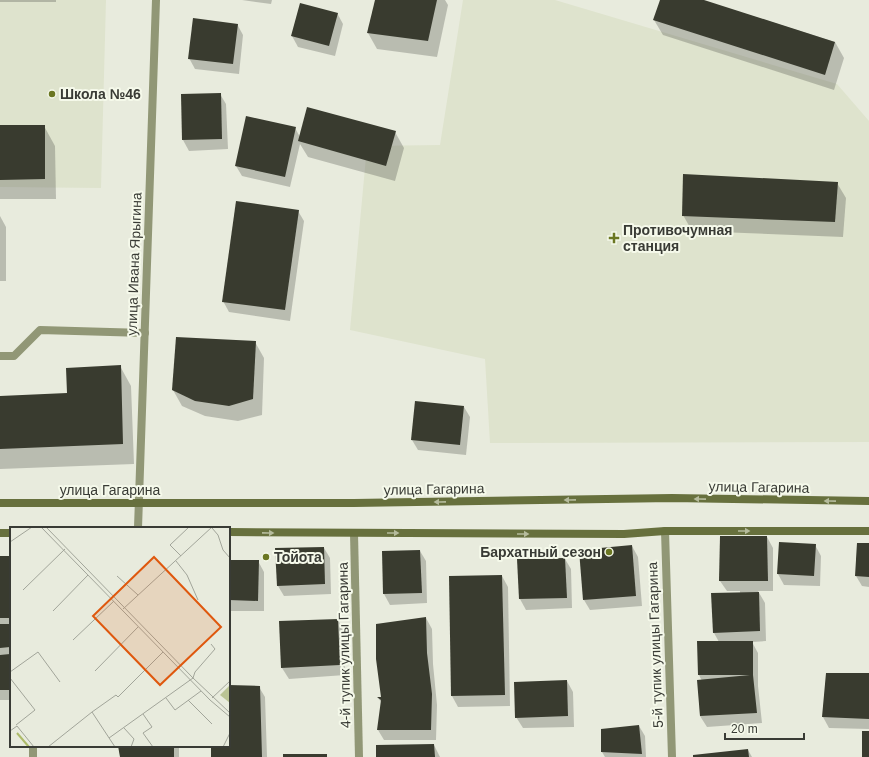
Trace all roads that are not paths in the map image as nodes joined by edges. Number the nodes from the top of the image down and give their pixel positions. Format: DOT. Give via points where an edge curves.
graph roads {
  1 [pos="156,0"];
  2 [pos="145,333"];
  3 [pos="0,356"];
  4 [pos="869,501"];
  5 [pos="139,502"];
  6 [pos="0,504"];
  7 [pos="138,527"];
  8 [pos="665,531"];
  9 [pos="869,531"];
  10 [pos="230,532"];
  11 [pos="354,533"];
  12 [pos="359,757"];
  13 [pos="672,757"];
  1 -- 2 [label="street, улица Ивана Ярыгина"];
  2 -- 3 [label="street" via="40,330 14,356"];
  2 -- 5 [label="street, улица Ивана Ярыгина"];
  4 -- 5 [label="main road, улица Гагарина, one-way" via="672,498 354,503"];
  5 -- 6 [label="main road, улица Гагарина"];
  5 -- 7 [label="street, улица Ивана Ярыгина"];
  8 -- 9 [label="main road, one-way"];
  11 -- 8 [label="main road, one-way" via="624,534"];
  8 -- 13 [label="street, 5-й тупик улицы Гагарина"];
  10 -- 11 [label="main road, one-way"];
  11 -- 12 [label="street, 4-й тупик улицы Гагарина"];
}
